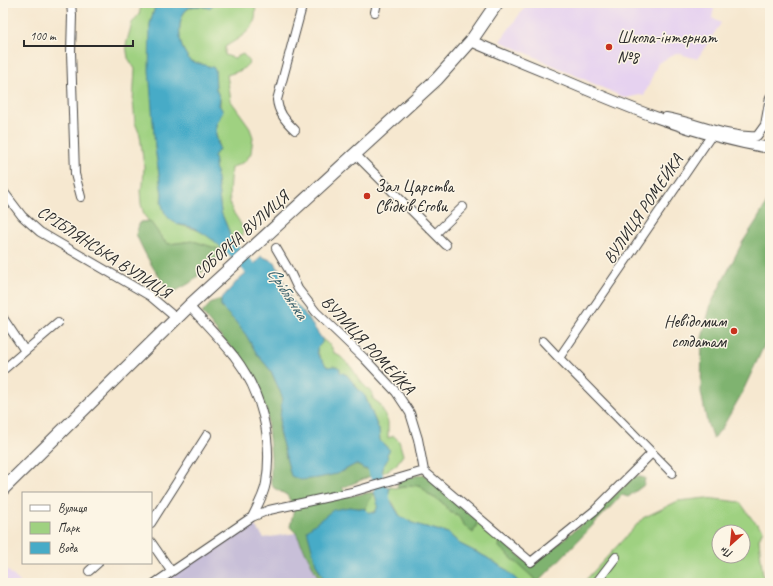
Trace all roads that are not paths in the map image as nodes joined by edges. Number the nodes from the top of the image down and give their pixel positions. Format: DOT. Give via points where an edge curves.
graph roads {
  1 [pos="71,3"];
  2 [pos="303,3"];
  3 [pos="378,3"];
  4 [pos="497,3"];
  5 [pos="374,12"];
  6 [pos="471,41"];
  7 [pos="770,98"];
  8 [pos="649,115"];
  9 [pos="295,130"];
  10 [pos="711,136"];
  11 [pos="766,147"];
  12 [pos="355,154"];
  13 [pos="3,190"];
  14 [pos="81,197"];
  15 [pos="463,207"];
  16 [pos="435,234"];
  17 [pos="446,245"];
  18 [pos="276,248"];
  19 [pos="189,306"];
  20 [pos="3,318"];
  21 [pos="176,318"];
  22 [pos="58,323"];
  23 [pos="542,341"];
  24 [pos="26,351"];
  25 [pos="559,358"];
  26 [pos="3,370"];
  27 [pos="207,435"];
  28 [pos="652,453"];
  29 [pos="424,471"];
  30 [pos="672,473"];
  31 [pos="3,489"];
  32 [pos="252,517"];
  33 [pos="152,521"];
  34 [pos="152,543"];
  35 [pos="616,557"];
  36 [pos="97,564"];
  37 [pos="89,571"];
  38 [pos="171,571"];
  39 [pos="155,583"];
  40 [pos="596,583"];
  1 -- 14 [label="street" via="75,174"];
  2 -- 9 [label="street" via="277,100 278,107"];
  3 -- 5 [label="street"];
  4 -- 6 [label="main road, СОБОРНА ВУЛИЦЯ"];
  6 -- 8 [label="street"];
  6 -- 12 [label="main road, СОБОРНА ВУЛИЦЯ" via="437,79"];
  7 -- 8 [label="street" via="765,125 757,136 745,137 680,119"];
  8 -- 10 [label="street"];
  10 -- 11 [label="street"];
  10 -- 25 [label="street, ВУЛИЦЯ РОМЕЙКА"];
  12 -- 16 [label="street"];
  12 -- 19 [label="main road, СОБОРНА ВУЛИЦЯ"];
  13 -- 21 [label="street, СРІБЛЯНСЬКА ВУЛИЦЯ" via="22,216 40,232 150,296"];
  15 -- 16 [label="street"];
  16 -- 17 [label="street"];
  18 -- 29 [label="street, ВУЛИЦЯ РОМЕЙКА" via="298,289 316,312 396,392 410,413"];
  19 -- 21 [label="main road, СОБОРНА ВУЛИЦЯ"];
  19 -- 32 [label="street" via="235,357 254,388 265,418 268,452 266,484"];
  20 -- 24 [label="street"];
  21 -- 31 [label="main road, СОБОРНА ВУЛИЦЯ"];
  22 -- 24 [label="street"];
  23 -- 25 [label="street"];
  24 -- 26 [label="street"];
  25 -- 28 [label="street"];
  27 -- 33 [label="street"];
  28 -- 29 [label="street" via="594,511 532,562"];
  28 -- 30 [label="street"];
  29 -- 32 [label="street" via="352,492 269,510"];
  32 -- 38 [label="street"];
  34 -- 38 [label="street"];
  35 -- 40 [label="street"];
  36 -- 37 [label="street"];
  38 -- 39 [label="street"];
}
